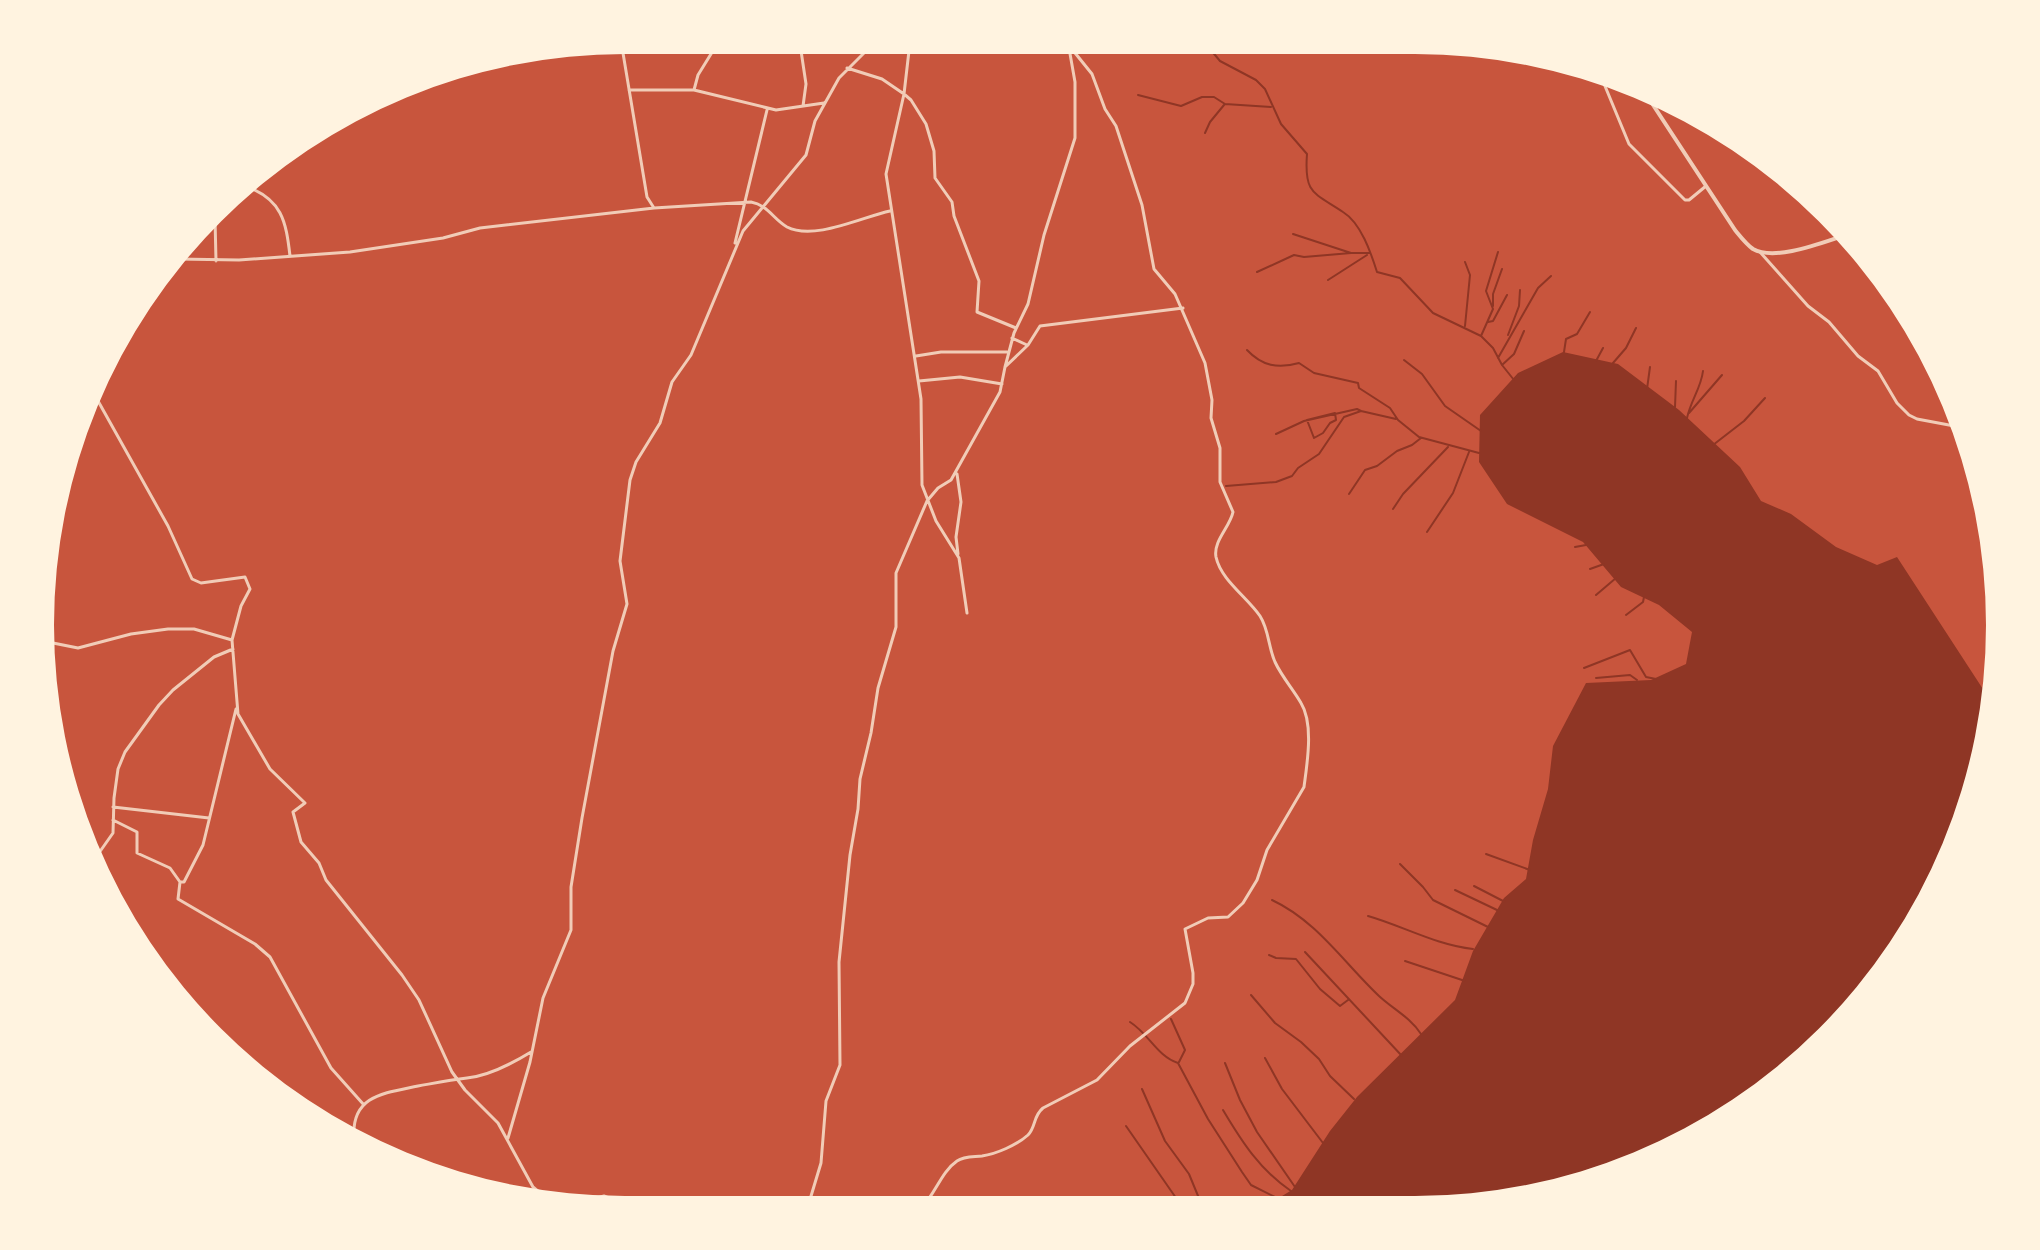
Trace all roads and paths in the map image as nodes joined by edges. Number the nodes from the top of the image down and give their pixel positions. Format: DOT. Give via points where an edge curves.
graph roads {
  1 [pos="623,54"];
  2 [pos="711,54"];
  3 [pos="802,54"];
  4 [pos="864,54"];
  5 [pos="909,54"];
  6 [pos="1070,54"];
  7 [pos="1076,54"];
  8 [pos="847,68"];
  9 [pos="1605,86"];
  10 [pos="629,90"];
  11 [pos="694,90"];
  12 [pos="904,94"];
  13 [pos="824,103"];
  14 [pos="803,106"];
  15 [pos="1654,106"];
  16 [pos="767,109"];
  17 [pos="1706,186"];
  18 [pos="256,190"];
  19 [pos="744,203"];
  20 [pos="764,206"];
  21 [pos="654,208"];
  22 [pos="891,210"];
  23 [pos="215,227"];
  24 [pos="1834,238"];
  25 [pos="734,247"];
  26 [pos="1760,252"];
  27 [pos="290,256"];
  28 [pos="187,260"];
  29 [pos="216,261"];
  30 [pos="1183,308"];
  31 [pos="1016,328"];
  32 [pos="1012,338"];
  33 [pos="1028,345"];
  34 [pos="1007,352"];
  35 [pos="916,356"];
  36 [pos="1005,367"];
  37 [pos="919,381"];
  38 [pos="1002,384"];
  39 [pos="99,402"];
  40 [pos="1950,425"];
  41 [pos="957,471"];
  42 [pos="927,501"];
  43 [pos="959,558"];
  44 [pos="967,613"];
  45 [pos="232,640"];
  46 [pos="54,643"];
  47 [pos="233,649"];
  48 [pos="237,708"];
  49 [pos="113,807"];
  50 [pos="209,818"];
  51 [pos="113,820"];
  52 [pos="101,852"];
  53 [pos="180,882"];
  54 [pos="531,1052"];
  55 [pos="456,1078"];
  56 [pos="364,1105"];
  57 [pos="354,1128"];
  58 [pos="508,1138"];
  59 [pos="535,1188"];
  60 [pos="811,1196"];
  61 [pos="933,1196"];
  1 -- 10 [label="street"];
  2 -- 11 [label="street"];
  3 -- 14 [label="street"];
  4 -- 8 [label="street"];
  5 -- 12 [label="street"];
  6 -- 31 [label="street" via="1076,130 1028,304"];
  7 -- 30 [label="street" via="1092,74 1121,138 1154,269"];
  8 -- 12 [label="street" via="882,79"];
  8 -- 13 [label="street"];
  9 -- 17 [label="street" via="1623,133 1638,155 1685,200"];
  10 -- 11 [label="street"];
  10 -- 21 [label="street" via="647,197"];
  11 -- 16 [label="street"];
  12 -- 22 [label="street" via="886,169"];
  12 -- 31 [label="street" via="926,124 935,178 952,202 979,281 977,312"];
  13 -- 14 [label="street"];
  13 -- 20 [label="street" via="806,155"];
  14 -- 16 [label="street"];
  15 -- 17 [label="street"];
  16 -- 19 [label="street"];
  17 -- 26 [label="street" via="1735,230"];
  18 -- 27 [label="street" via="277,207"];
  19 -- 20 [label="street"];
  19 -- 21 [label="street"];
  19 -- 25 [label="street"];
  20 -- 22 [label="street" via="786,227 801,230 836,228"];
  20 -- 25 [label="street"];
  21 -- 27 [label="street" via="480,228 405,245"];
  22 -- 35 [label="street"];
  23 -- 29 [label="street"];
  24 -- 26 [label="street" via="1795,250"];
  25 -- 54 [label="street" via="691,355 672,382 660,423 630,480 620,561 627,604 610,664 582,818 571,887 571,930 543,998"];
  26 -- 40 [label="street" via="1882,376 1909,415"];
  27 -- 29 [label="street"];
  28 -- 29 [label="street"];
  30 -- 33 [label="street" via="1048,323"];
  30 -- 61 [label="street" via="1205,363 1220,448 1220,482 1233,505 1216,557 1266,626 1275,662 1303,704 1309,733 1304,787 1243,903 1228,917 1208,918 1185,929 1193,973 1185,1003 1097,1080 1043,1108 1025,1137 999,1151 955,1163"];
  31 -- 32 [label="street"];
  32 -- 33 [label="street"];
  32 -- 34 [label="street"];
  33 -- 36 [label="street"];
  34 -- 35 [label="street"];
  34 -- 36 [label="street"];
  35 -- 37 [label="street"];
  36 -- 38 [label="street"];
  37 -- 38 [label="street" via="960,377"];
  37 -- 42 [label="street" via="920,471"];
  38 -- 41 [label="street"];
  39 -- 45 [label="street" via="192,579 201,583 245,577 250,589"];
  41 -- 42 [label="street"];
  41 -- 43 [label="street"];
  42 -- 43 [label="street"];
  42 -- 60 [label="street" via="896,573 896,627 881,672 860,779 839,962 840,1065 826,1101 821,1163"];
  43 -- 44 [label="street"];
  45 -- 46 [label="street" via="194,629 168,629 78,648"];
  45 -- 47 [label="street"];
  47 -- 48 [label="street"];
  47 -- 49 [label="street" via="195,671 159,705 122,758"];
  48 -- 50 [label="street"];
  48 -- 55 [label="street" via="270,769 305,803 293,812 301,842 419,1000"];
  49 -- 50 [label="street"];
  49 -- 51 [label="street"];
  50 -- 53 [label="street" via="200,853"];
  51 -- 52 [label="street" via="110,840"];
  51 -- 53 [label="street" via="137,832 137,853 163,864"];
  53 -- 56 [label="street" via="178,899 183,904 270,957 331,1068"];
  54 -- 55 [label="street" via="480,1074"];
  54 -- 58 [label="street"];
  55 -- 56 [label="street" via="377,1094"];
  55 -- 58 [label="street"];
  56 -- 57 [label="street"];
  58 -- 59 [label="street"];
}
